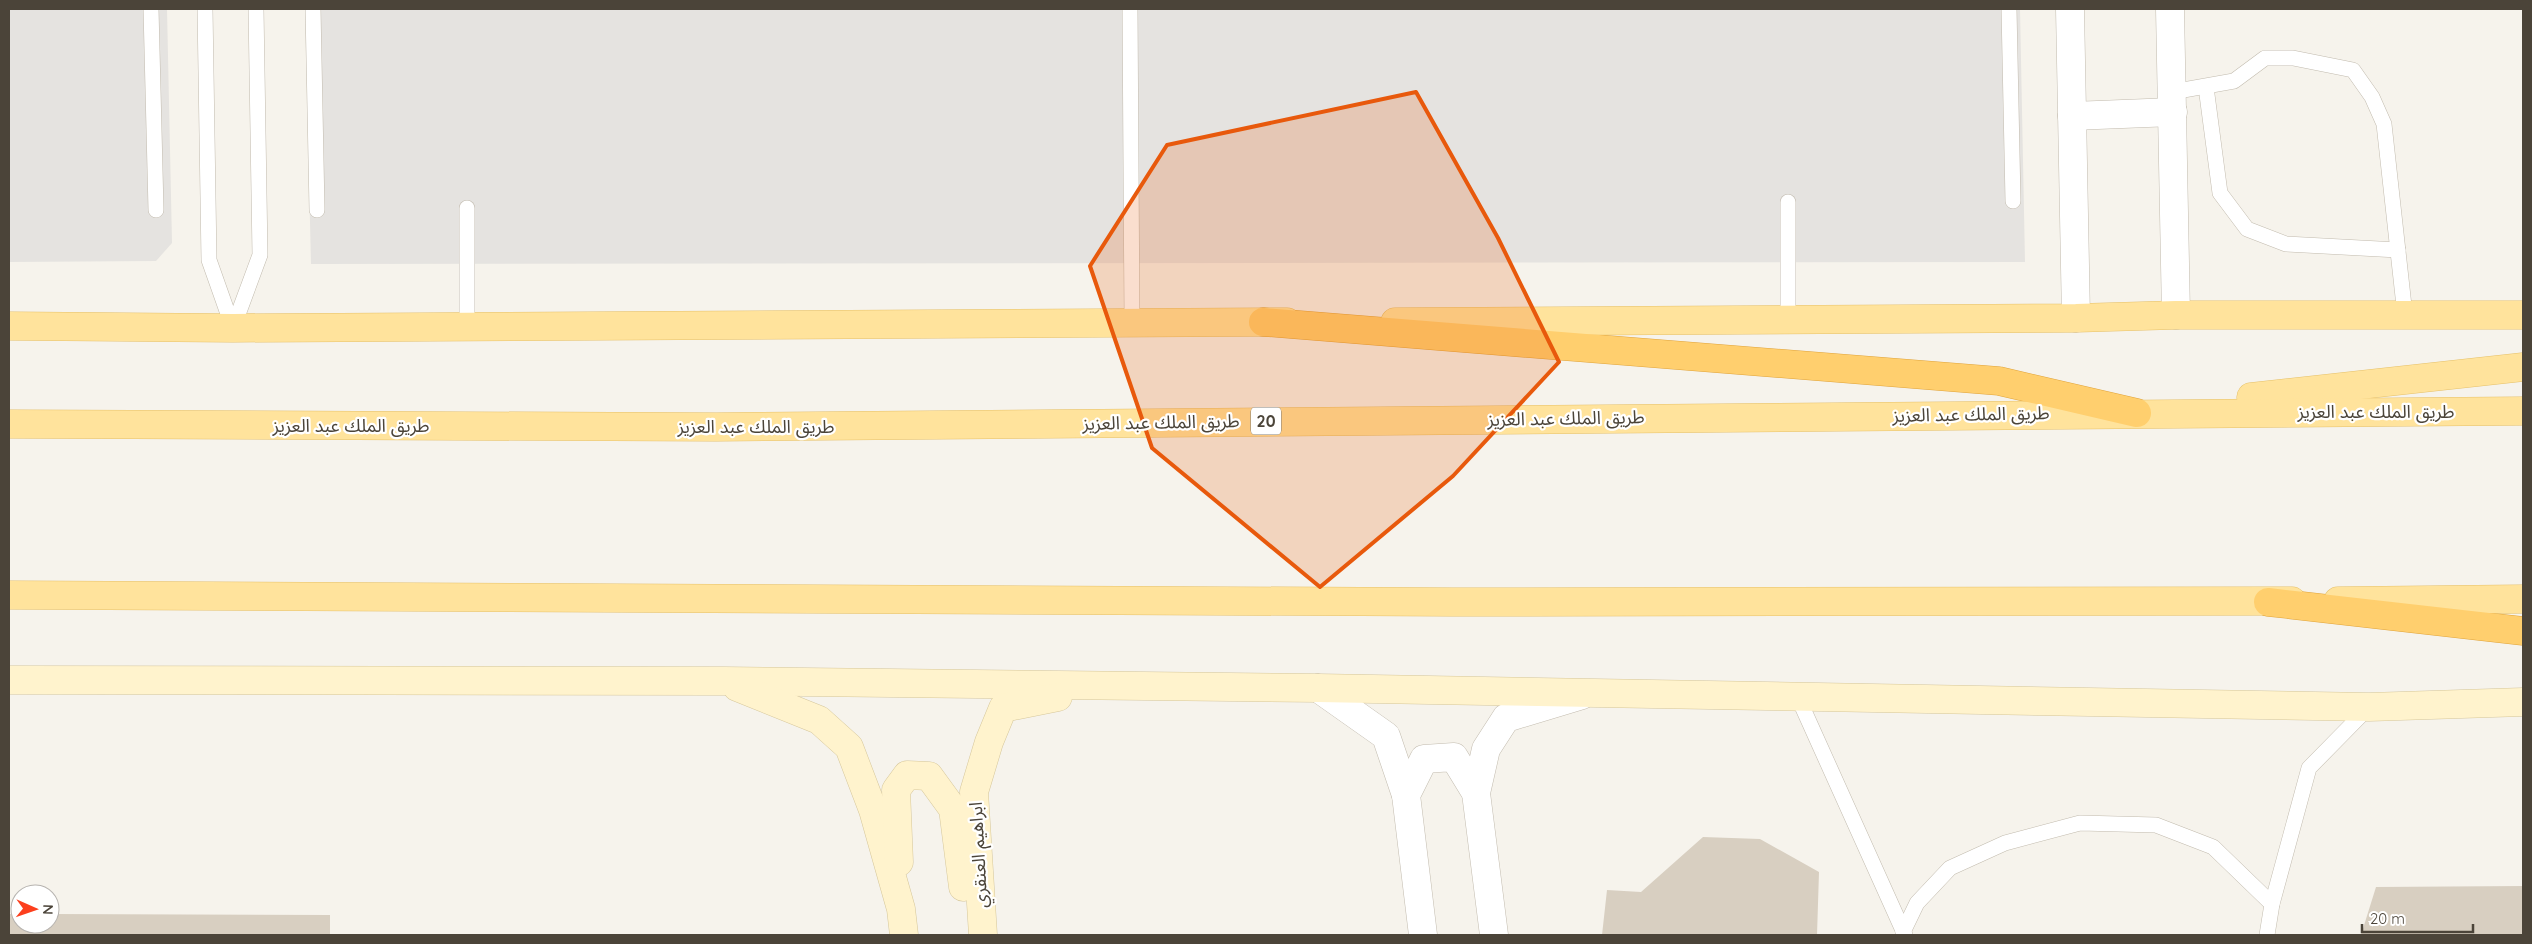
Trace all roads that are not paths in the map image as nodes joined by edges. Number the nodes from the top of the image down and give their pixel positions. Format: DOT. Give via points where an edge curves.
graph roads {
  1 [pos="152,9"];
  2 [pos="205,9"];
  3 [pos="256,9"];
  4 [pos="313,9"];
  5 [pos="1130,9"];
  6 [pos="2009,9"];
  7 [pos="2070,9"];
  8 [pos="2170,9"];
  9 [pos="2206,87"];
  10 [pos="2173,102"];
  11 [pos="2072,116"];
  12 [pos="2013,201"];
  13 [pos="1788,202"];
  14 [pos="467,208"];
  15 [pos="156,210"];
  16 [pos="317,210"];
  17 [pos="2398,250"];
  18 [pos="2176,315"];
  19 [pos="2405,315"];
  20 [pos="2523,315"];
  21 [pos="2076,318"];
  22 [pos="1788,320"];
  23 [pos="1263,322"];
  24 [pos="1132,324"];
  25 [pos="9,326"];
  26 [pos="468,327"];
  27 [pos="233,328"];
  28 [pos="2523,367"];
  29 [pos="2523,411"];
  30 [pos="2137,413"];
  31 [pos="9,424"];
  32 [pos="9,595"];
  33 [pos="2523,599"];
  34 [pos="2268,602"];
  35 [pos="2523,631"];
  36 [pos="9,680"];
  37 [pos="724,682"];
  38 [pos="1110,686"];
  39 [pos="1318,688"];
  40 [pos="1584,694"];
  41 [pos="1798,695"];
  42 [pos="2523,702"];
  43 [pos="2369,707"];
  44 [pos="1476,793"];
  45 [pos="1406,796"];
  46 [pos="2272,904"];
  47 [pos="903,922"];
  48 [pos="1904,934"];
  49 [pos="970,935"];
  50 [pos="982,935"];
  51 [pos="1423,935"];
  52 [pos="1494,935"];
  53 [pos="2267,935"];
  1 -- 15 [label="lane"];
  2 -- 27 [label="lane" via="209,260"];
  3 -- 27 [label="lane" via="260,255"];
  4 -- 16 [label="lane"];
  5 -- 24 [label="lane"];
  6 -- 12 [label="lane"];
  7 -- 11 [label="street"];
  8 -- 10 [label="street"];
  9 -- 10 [label="lane"];
  9 -- 17 [label="lane" via="2220,193 2247,229 2286,244"];
  9 -- 17 [label="lane" via="2234,81 2265,58 2293,58 2353,70 2372,97 2384,124"];
  10 -- 11 [label="street"];
  10 -- 18 [label="street"];
  11 -- 21 [label="street"];
  13 -- 22 [label="lane"];
  14 -- 26 [label="lane"];
  17 -- 19 [label="lane"];
  18 -- 19 [label="main road"];
  18 -- 21 [label="main road"];
  19 -- 20 [label="main road"];
  21 -- 22 [label="main road"];
  22 -- 23 [label="main road"];
  23 -- 24 [label="main road"];
  23 -- 30 [label="highway" via="1999,381"];
  24 -- 26 [label="main road"];
  25 -- 27 [label="main road"];
  26 -- 27 [label="main road"];
  28 -- 30 [label="main road"];
  29 -- 30 [label="main road, طريق الملك عبد العزيز / 20"];
  30 -- 31 [label="main road, طريق الملك عبد العزيز / 20" via="716,427"];
  32 -- 34 [label="main road" via="1433,602"];
  33 -- 34 [label="main road"];
  34 -- 35 [label="highway"];
  36 -- 37 [label="main road"];
  37 -- 38 [label="main road"];
  37 -- 47 [label="main road" via="819,720 849,747 873,810"];
  38 -- 39 [label="main road"];
  38 -- 50 [label="main road, ابراهيم العنقري" via="1003,708 974,792"];
  39 -- 40 [label="main road"];
  39 -- 45 [label="street" via="1386,736"];
  40 -- 41 [label="main road"];
  40 -- 44 [label="street" via="1506,718 1486,750"];
  41 -- 43 [label="main road"];
  41 -- 48 [label="lane"];
  42 -- 43 [label="main road"];
  43 -- 46 [label="lane" via="2309,768"];
  44 -- 45 [label="street" via="1454,757 1424,759"];
  44 -- 52 [label="street"];
  45 -- 51 [label="street"];
  46 -- 48 [label="lane" via="2213,847 2156,824 2080,823 2006,843 1950,868 1917,903"];
  46 -- 53 [label="lane"];
  47 -- 49 [label="main road" via="896,790 907,775 929,776 952,809"];
}
